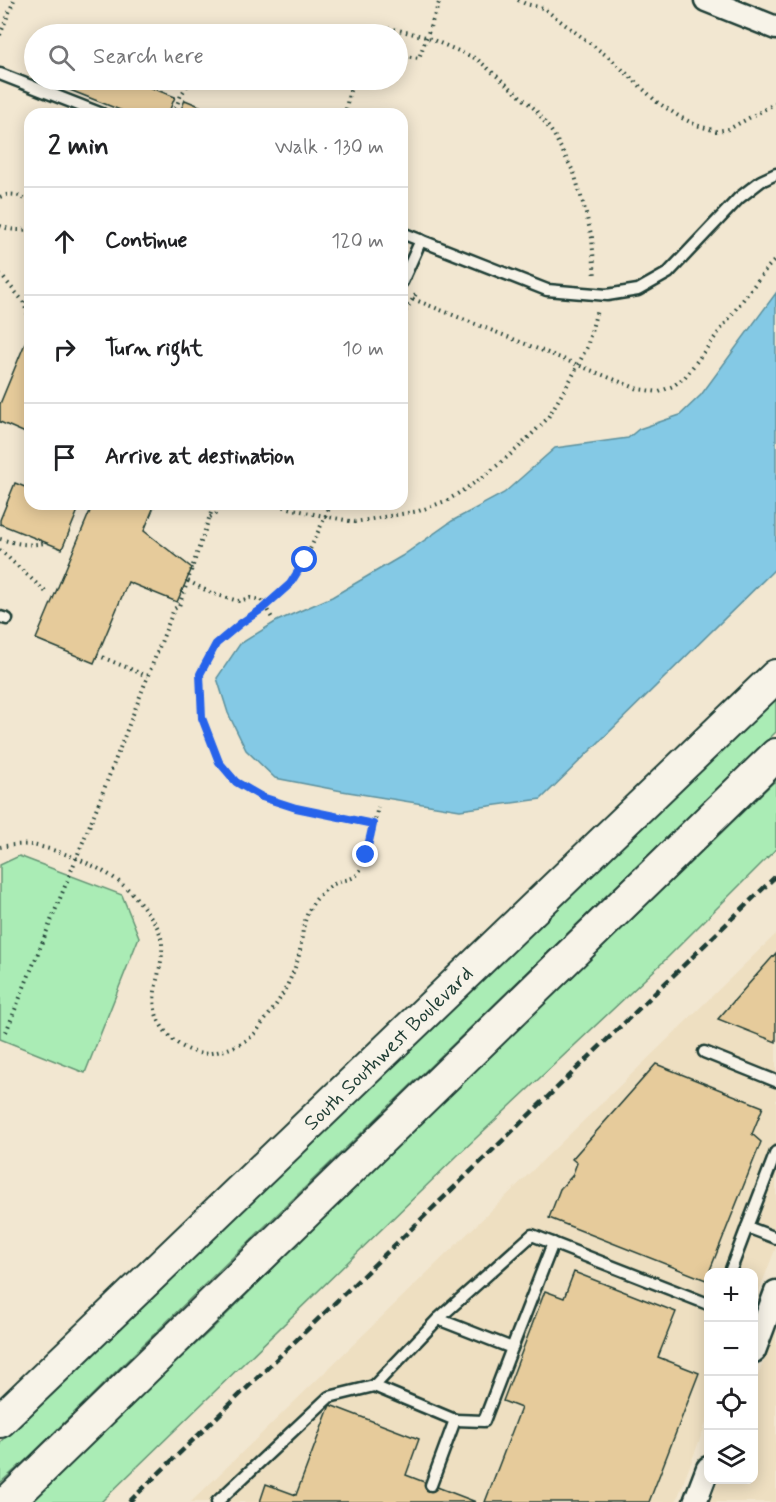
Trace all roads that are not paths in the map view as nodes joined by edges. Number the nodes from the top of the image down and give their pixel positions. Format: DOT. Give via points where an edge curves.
graph roads {
  1 [pos="706,0"];
  2 [pos="776,28"];
  3 [pos="0,74"];
  4 [pos="24,83"];
  5 [pos="41,90"];
  6 [pos="87,108"];
  7 [pos="776,174"];
  8 [pos="408,235"];
  9 [pos="421,240"];
  10 [pos="408,269"];
  11 [pos="776,676"];
  12 [pos="776,755"];
  13 [pos="704,1052"];
  14 [pos="776,1081"];
  15 [pos="776,1152"];
  16 [pos="747,1227"];
  17 [pos="776,1238"];
  18 [pos="552,1243"];
  19 [pos="732,1268"];
  20 [pos="776,1292"];
  21 [pos="704,1302"];
  22 [pos="438,1319"];
  23 [pos="758,1324"];
  24 [pos="512,1348"];
  25 [pos="374,1386"];
  26 [pos="455,1420"];
  27 [pos="0,1421"];
  28 [pos="704,1478"];
  29 [pos="431,1485"];
  30 [pos="8,1502"];
  31 [pos="217,1502"];
  32 [pos="695,1502"];
  1 -- 2 [label="street"];
  3 -- 4 [label="lane"];
  5 -- 6 [label="lane"];
  7 -- 9 [label="lane" via="739,198 668,273 638,290 607,295 548,290"];
  8 -- 9 [label="lane"];
  9 -- 10 [label="lane"];
  11 -- 27 [label="main road, South Southwest Boulevard"];
  12 -- 30 [label="main road"];
  13 -- 14 [label="lane"];
  15 -- 16 [label="lane"];
  16 -- 17 [label="lane"];
  16 -- 19 [label="lane"];
  18 -- 21 [label="lane"];
  18 -- 22 [label="lane" via="532,1235"];
  18 -- 24 [label="lane"];
  20 -- 23 [label="street"];
  22 -- 24 [label="lane"];
  22 -- 25 [label="lane"];
  24 -- 26 [label="lane" via="484,1421"];
  25 -- 26 [label="lane"];
  25 -- 31 [label="lane" via="329,1397"];
  26 -- 29 [label="lane"];
  28 -- 32 [label="street"];
}
